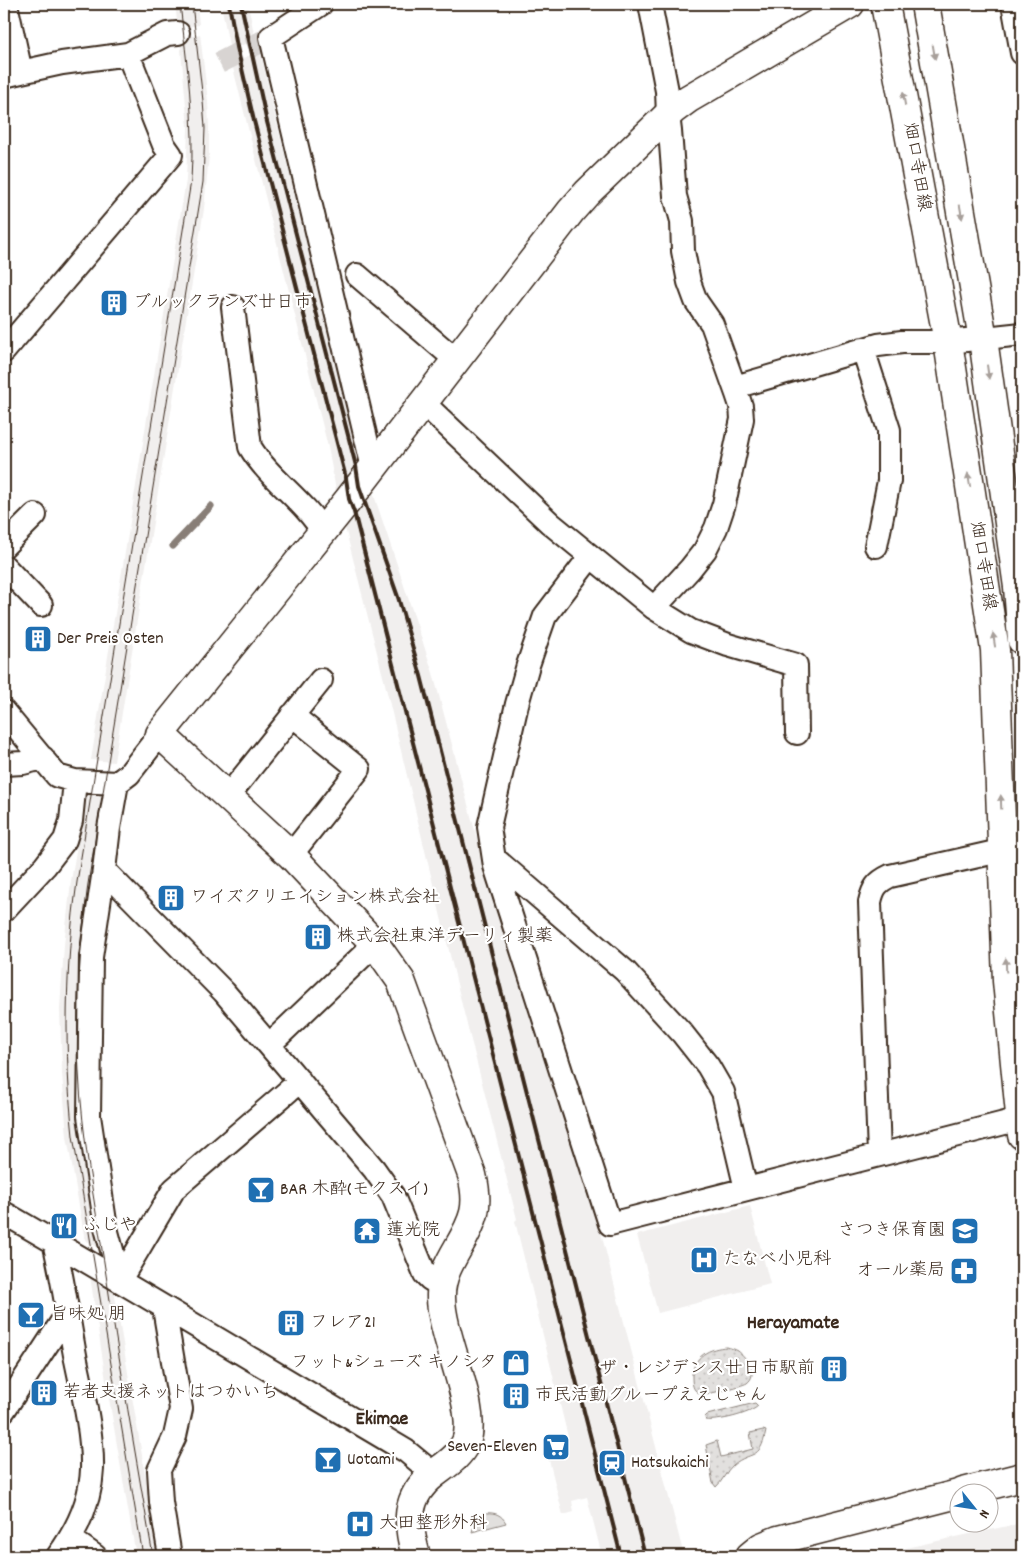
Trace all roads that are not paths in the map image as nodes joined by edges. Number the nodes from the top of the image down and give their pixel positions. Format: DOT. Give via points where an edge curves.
graph roads {
  1 [pos="6,4"];
  2 [pos="321,4"];
  3 [pos="650,4"];
  4 [pos="850,4"];
  5 [pos="885,4"];
  6 [pos="925,4"];
  7 [pos="1013,4"];
  8 [pos="178,33"];
  9 [pos="1022,53"];
  10 [pos="128,54"];
  11 [pos="13,74"];
  12 [pos="668,115"];
  13 [pos="357,275"];
  14 [pos="233,307"];
  15 [pos="1022,334"];
  16 [pos="983,339"];
  17 [pos="948,342"];
  18 [pos="864,349"];
  19 [pos="4,351"];
  20 [pos="456,360"];
  21 [pos="735,388"];
  22 [pos="422,405"];
  23 [pos="373,468"];
  24 [pos="35,515"];
  25 [pos="323,532"];
  26 [pos="4,546"];
  27 [pos="876,546"];
  28 [pos="590,557"];
  29 [pos="4,566"];
  30 [pos="1020,587"];
  31 [pos="41,605"];
  32 [pos="654,608"];
  33 [pos="1022,640"];
  34 [pos="321,680"];
  35 [pos="4,712"];
  36 [pos="292,715"];
  37 [pos="797,733"];
  38 [pos="160,734"];
  39 [pos="43,758"];
  40 [pos="4,764"];
  41 [pos="75,781"];
  42 [pos="117,783"];
  43 [pos="228,796"];
  44 [pos="1012,848"];
  45 [pos="291,855"];
  46 [pos="494,858"];
  47 [pos="104,870"];
  48 [pos="4,910"];
  49 [pos="375,944"];
  50 [pos="269,1045"];
  51 [pos="300,1081"];
  52 [pos="1021,1127"];
  53 [pos="879,1155"];
  54 [pos="746,1189"];
  55 [pos="4,1213"];
  56 [pos="54,1242"];
  57 [pos="120,1280"];
  58 [pos="442,1286"];
  59 [pos="164,1308"];
  60 [pos="68,1314"];
  61 [pos="4,1410"];
  62 [pos="434,1474"];
  63 [pos="1022,1477"];
  64 [pos="998,1483"];
  65 [pos="948,1497"];
  66 [pos="64,1548"];
  67 [pos="95,1556"];
  68 [pos="170,1556"];
  69 [pos="416,1556"];
  70 [pos="750,1556"];
  1 -- 11 [label="street"];
  2 -- 23 [label="street" via="270,37"];
  3 -- 12 [label="street" via="665,77"];
  4 -- 12 [label="street" via="704,89"];
  17 -- 5 [label="street, 畑口寺田線, one-way"];
  6 -- 16 [label="street, one-way"];
  7 -- 9 [label="street"];
  8 -- 10 [label="street" via="167,34"];
  10 -- 11 [label="street"];
  10 -- 19 [label="street" via="164,145 171,155"];
  12 -- 20 [label="street" via="576,204"];
  12 -- 21 [label="street" via="675,196 682,221 689,282 696,301 709,318"];
  13 -- 20 [label="street"];
  14 -- 25 [label="street" via="250,447 263,465 315,518"];
  15 -- 16 [label="street"];
  16 -- 17 [label="street"];
  16 -- 30 [label="street, one-way"];
  17 -- 18 [label="street" via="888,343"];
  44 -- 17 [label="street, 畑口寺田線, one-way" via="995,650"];
  18 -- 21 [label="street"];
  18 -- 27 [label="street" via="889,430 889,481"];
  20 -- 22 [label="street"];
  21 -- 32 [label="street" via="741,406 740,432 716,528 695,563"];
  22 -- 23 [label="street"];
  22 -- 28 [label="street"];
  23 -- 25 [label="street"];
  24 -- 26 [label="street"];
  25 -- 38 [label="street"];
  28 -- 32 [label="street"];
  28 -- 46 [label="street" via="545,616 528,665 489,827"];
  29 -- 31 [label="street"];
  30 -- 33 [label="street"];
  32 -- 37 [label="street" via="692,630 728,645 796,666"];
  34 -- 36 [label="street"];
  35 -- 39 [label="street"];
  36 -- 43 [label="street"];
  36 -- 45 [label="street" via="359,769"];
  38 -- 42 [label="street" via="129,774"];
  38 -- 43 [label="street"];
  39 -- 40 [label="street"];
  39 -- 41 [label="street" via="57,776"];
  41 -- 42 [label="street"];
  41 -- 48 [label="street" via="71,821 65,840"];
  42 -- 47 [label="street"];
  43 -- 45 [label="street"];
  52 -- 44 [label="street, 畑口寺田線, one-way" via="1007,981"];
  44 -- 53 [label="street" via="890,876 872,890"];
  45 -- 49 [label="street"];
  46 -- 54 [label="street" via="625,970 708,1066 723,1092"];
  46 -- 54 [label="street" via="610,1224"];
  47 -- 50 [label="street" via="188,953"];
  47 -- 57 [label="street" via="91,957 89,1116 106,1228"];
  49 -- 50 [label="street"];
  49 -- 58 [label="street" via="401,980 476,1193 468,1230 446,1271"];
  50 -- 51 [label="street"];
  51 -- 57 [label="street" via="174,1189"];
  51 -- 58 [label="street" via="384,1182 425,1274"];
  52 -- 53 [label="street"];
  53 -- 54 [label="street"];
  55 -- 56 [label="street"];
  56 -- 57 [label="street"];
  56 -- 60 [label="street"];
  57 -- 59 [label="street"];
  58 -- 62 [label="street" via="443,1319 470,1420 462,1450"];
  59 -- 62 [label="street" via="406,1452"];
  59 -- 68 [label="street" via="181,1409 175,1436 159,1470"];
  60 -- 61 [label="street"];
  60 -- 66 [label="street" via="84,1398 92,1468 82,1518"];
  62 -- 69 [label="street" via="420,1488 411,1507 409,1528"];
  63 -- 64 [label="street"];
  65 -- 70 [label="street" via="778,1540"];
  66 -- 67 [label="street"];
}
